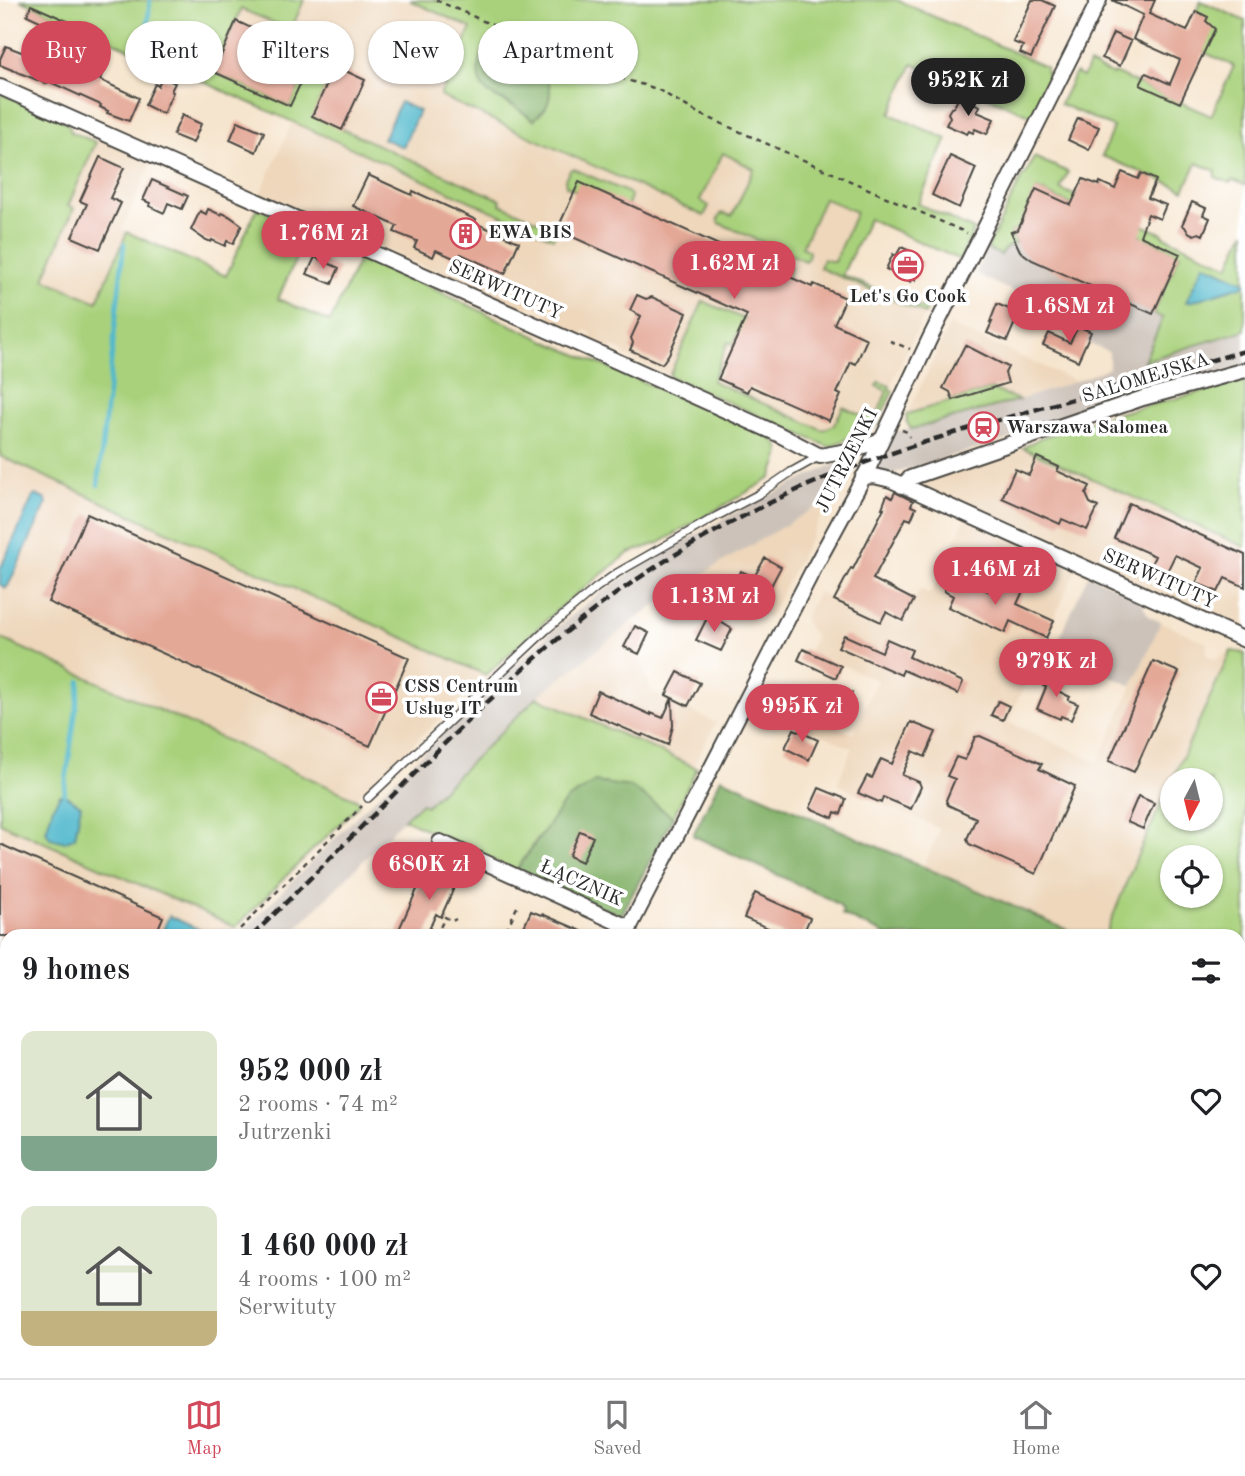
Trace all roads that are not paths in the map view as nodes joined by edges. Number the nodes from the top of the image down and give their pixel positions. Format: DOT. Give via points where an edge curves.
graph roads {
  1 [pos="1099,0"];
  2 [pos="0,87"];
  3 [pos="1245,370"];
  4 [pos="881,440"];
  5 [pos="820,456"];
  6 [pos="863,477"];
  7 [pos="902,486"];
  8 [pos="1245,640"];
  9 [pos="368,798"];
  10 [pos="440,842"];
  11 [pos="622,929"];
  12 [pos="630,929"];
  1 -- 4 [label="street, JUTRZENKI"];
  2 -- 5 [label="street, SERWITUTY"];
  3 -- 7 [label="street, SALOMEJSKA" via="1143,398 910,478"];
  4 -- 5 [label="street"];
  4 -- 6 [label="street, JUTRZENKI"];
  5 -- 9 [label="lane" via="596,588 546,629"];
  6 -- 7 [label="street, SERWITUTY"];
  6 -- 12 [label="street, JUTRZENKI"];
  7 -- 8 [label="street, SERWITUTY"];
  10 -- 11 [label="street, ŁĄCZNIK"];
}
